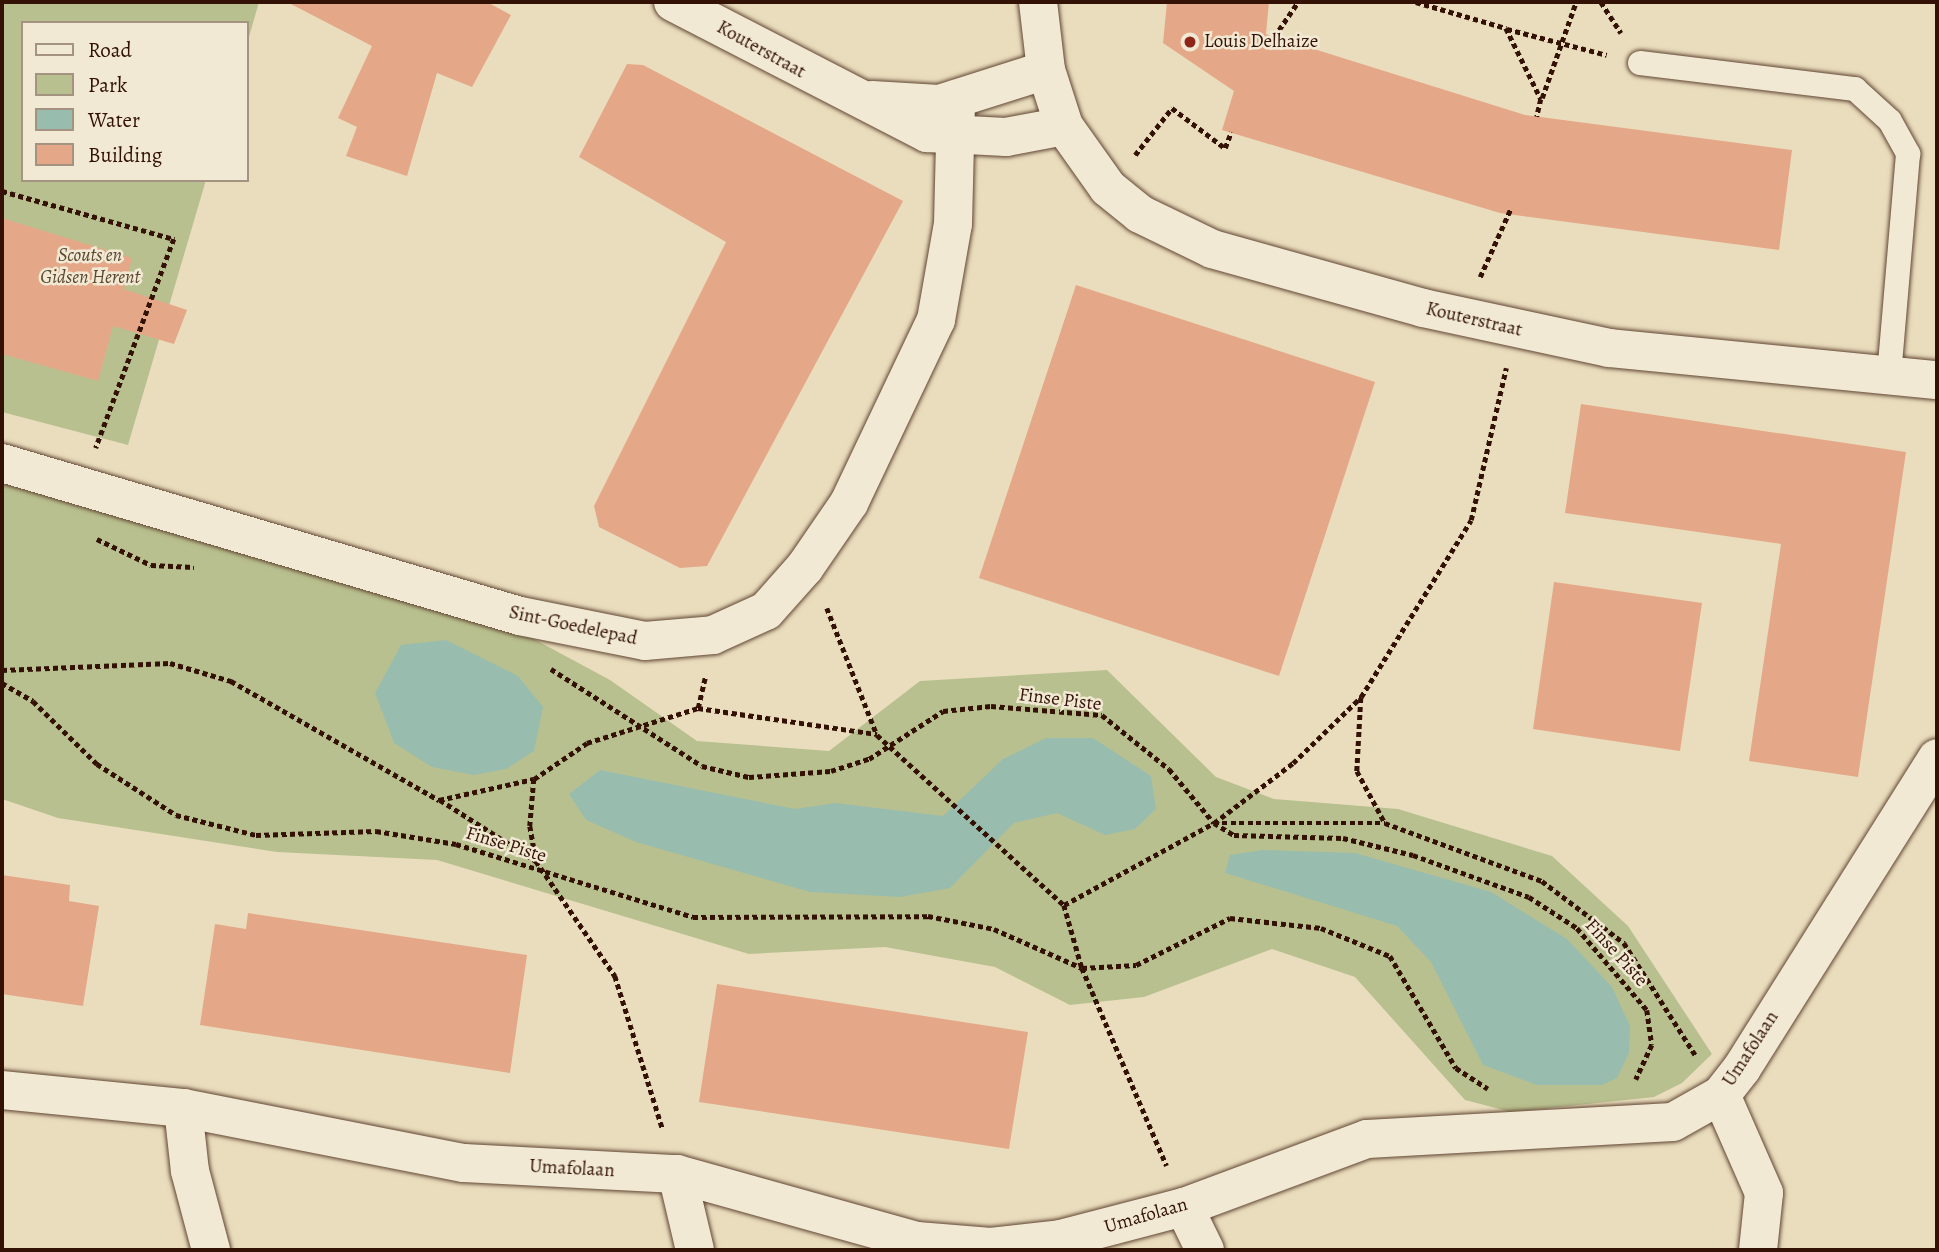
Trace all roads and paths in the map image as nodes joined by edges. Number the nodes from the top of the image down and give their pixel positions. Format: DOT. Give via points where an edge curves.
graph roads {
  1 [pos="673,2"];
  2 [pos="1038,2"];
  3 [pos="1298,2"];
  4 [pos="1416,2"];
  5 [pos="1576,2"];
  6 [pos="1506,28"];
  7 [pos="1274,37"];
  8 [pos="1561,43"];
  9 [pos="1640,63"];
  10 [pos="1046,70"];
  11 [pos="1541,99"];
  12 [pos="956,117"];
  13 [pos="1537,117"];
  14 [pos="1064,126"];
  15 [pos="1231,132"];
  16 [pos="1108,188"];
  17 [pos="2,191"];
  18 [pos="1511,208"];
  19 [pos="1467,318"];
  20 [pos="1515,330"];
  21 [pos="1889,376"];
  22 [pos="1937,380"];
  23 [pos="2,463"];
  24 [pos="82,485"];
  25 [pos="91,536"];
  26 [pos="805,567"];
  27 [pos="203,568"];
  28 [pos="713,635"];
  29 [pos="541,662"];
  30 [pos="2,670"];
  31 [pos="2,683"];
  32 [pos="1361,697"];
  33 [pos="698,708"];
  34 [pos="641,726"];
  35 [pos="877,734"];
  36 [pos="891,745"];
  37 [pos="1937,758"];
  38 [pos="534,779"];
  39 [pos="439,800"];
  40 [pos="1214,822"];
  41 [pos="1385,823"];
  42 [pos="536,861"];
  43 [pos="542,870"];
  44 [pos="1064,905"];
  45 [pos="1082,968"];
  46 [pos="1627,1088"];
  47 [pos="2,1090"];
  48 [pos="1495,1094"];
  49 [pos="1721,1095"];
  50 [pos="183,1108"];
  51 [pos="677,1174"];
  52 [pos="1184,1207"];
  53 [pos="211,1250"];
  54 [pos="695,1250"];
  55 [pos="1205,1250"];
  56 [pos="1758,1250"];
  1 -- 12 [label="street, Kouterstraat" via="849,99"];
  2 -- 10 [label="street"];
  3 -- 7 [label="path"];
  4 -- 6 [label="path"];
  5 -- 8 [label="path"];
  6 -- 8 [label="path"];
  6 -- 11 [label="path"];
  8 -- 9 [label="path"];
  8 -- 11 [label="path"];
  9 -- 21 [label="lane" via="1854,89 1889,121 1908,154"];
  10 -- 12 [label="street, Kouterstraat"];
  10 -- 14 [label="street, Kouterstraat"];
  11 -- 13 [label="path"];
  12 -- 14 [label="street, Kouterstraat" via="1006,137"];
  12 -- 26 [label="street, Sint-Goedelepad" via="953,223 936,320 849,503"];
  14 -- 16 [label="street, Kouterstraat"];
  15 -- 16 [label="path" via="1225,148 1172,108"];
  16 -- 19 [label="street, Kouterstraat" via="1140,214 1212,249"];
  17 -- 24 [label="path" via="174,239"];
  18 -- 19 [label="path" via="1490,242"];
  19 -- 20 [label="street, Kouterstraat"];
  20 -- 21 [label="street, Kouterstraat" via="1609,348"];
  20 -- 32 [label="path" via="1471,520"];
  21 -- 22 [label="street, Kouterstraat"];
  23 -- 24 [label="street, Sint-Goedelepad"];
  24 -- 28 [label="street, Sint-Goedelepad" via="520,616 645,641"];
  25 -- 27 [label="path" via="151,565"];
  26 -- 28 [label="street, Sint-Goedelepad" via="766,611"];
  26 -- 35 [label="path" via="837,628"];
  28 -- 33 [label="path"];
  29 -- 34 [label="path, Finse Piste"];
  30 -- 39 [label="path" via="131,663 194,670 231,681"];
  31 -- 43 [label="path, Finse Piste" via="33,701 97,764 176,816 256,835 376,831 456,844"];
  32 -- 40 [label="path" via="1293,763"];
  32 -- 41 [label="path" via="1357,771"];
  33 -- 34 [label="path"];
  33 -- 35 [label="path"];
  34 -- 36 [label="path, Finse Piste" via="702,766 749,777 831,771"];
  34 -- 38 [label="path" via="587,743"];
  35 -- 36 [label="path"];
  36 -- 40 [label="path, Finse Piste" via="943,711 991,706 1102,715 1169,769"];
  36 -- 44 [label="path"];
  37 -- 49 [label="street, Umafolaan" via="1898,828 1820,935"];
  38 -- 39 [label="path"];
  38 -- 42 [label="path" via="530,826"];
  39 -- 42 [label="path"];
  40 -- 41 [label="path"];
  40 -- 44 [label="path"];
  40 -- 46 [label="path, Finse Piste" via="1234,835 1343,838 1413,855 1529,897 1577,928 1647,1010 1652,1045 1642,1073"];
  41 -- 49 [label="path" via="1542,881 1625,943"];
  42 -- 43 [label="path"];
  43 -- 45 [label="path, Finse Piste" via="693,917 928,916 994,929"];
  43 -- 51 [label="path" via="615,976"];
  44 -- 45 [label="path"];
  45 -- 48 [label="path, Finse Piste" via="1136,965 1230,918 1321,928 1391,956 1456,1068"];
  45 -- 52 [label="path"];
  47 -- 50 [label="street, Umafolaan"];
  49 -- 52 [label="street, Umafolaan" via="1673,1122 1367,1139"];
  49 -- 56 [label="street" via="1764,1193"];
  50 -- 51 [label="street, Umafolaan" via="464,1163"];
  50 -- 53 [label="street" via="191,1171"];
  51 -- 52 [label="street, Umafolaan" via="917,1241 991,1247 1062,1239"];
  51 -- 54 [label="street"];
  52 -- 55 [label="street"];
}
